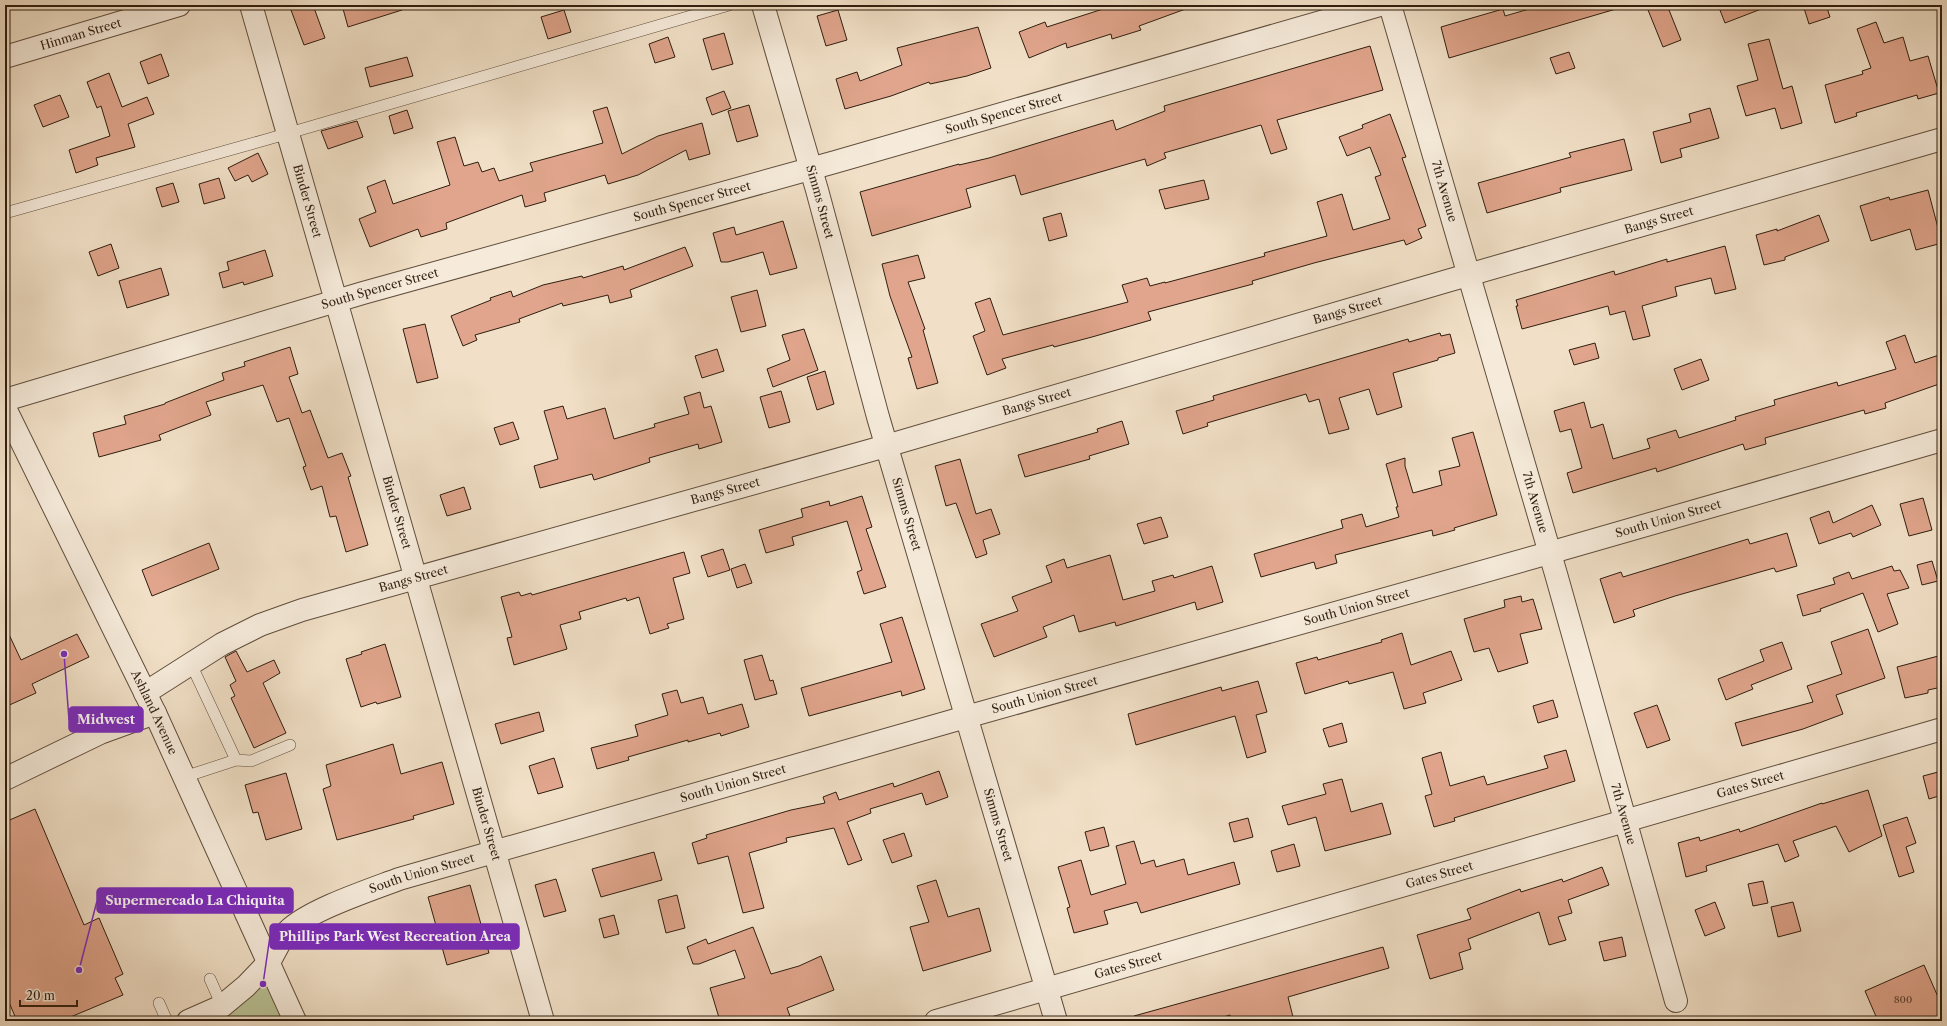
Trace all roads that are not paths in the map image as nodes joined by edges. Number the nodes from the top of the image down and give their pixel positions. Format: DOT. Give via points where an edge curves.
graph roads {
  1 [pos="179,5"];
  2 [pos="251,5"];
  3 [pos="730,5"];
  4 [pos="763,5"];
  5 [pos="1380,5"];
  6 [pos="1390,5"];
  7 [pos="5,57"];
  8 [pos="287,134"];
  9 [pos="1942,139"];
  10 [pos="810,168"];
  11 [pos="5,214"];
  12 [pos="1468,275"];
  13 [pos="335,302"];
  14 [pos="5,400"];
  15 [pos="5,408"];
  16 [pos="1942,440"];
  17 [pos="886,446"];
  18 [pos="1550,553"];
  19 [pos="416,579"];
  20 [pos="191,664"];
  21 [pos="145,693"];
  22 [pos="155,713"];
  23 [pos="966,717"];
  24 [pos="1942,729"];
  25 [pos="290,745"];
  26 [pos="236,760"];
  27 [pos="184,777"];
  28 [pos="5,779"];
  29 [pos="1625,822"];
  30 [pos="495,852"];
  31 [pos="269,962"];
  32 [pos="210,979"];
  33 [pos="1047,988"];
  34 [pos="1676,1001"];
  35 [pos="159,1003"];
  36 [pos="222,1006"];
  37 [pos="167,1021"];
  38 [pos="188,1021"];
  39 [pos="295,1021"];
  40 [pos="543,1021"];
  41 [pos="936,1021"];
  42 [pos="1056,1021"];
  1 -- 7 [label="street, Hinman Street"];
  2 -- 8 [label="street, Binder Street"];
  3 -- 8 [label="lane"];
  4 -- 10 [label="street, Simms Street"];
  5 -- 10 [label="street, South Spencer Street"];
  6 -- 12 [label="street, 7th Avenue"];
  8 -- 11 [label="lane"];
  8 -- 13 [label="street, Binder Street"];
  9 -- 12 [label="street, Bangs Street"];
  10 -- 13 [label="street, South Spencer Street"];
  10 -- 17 [label="street, Simms Street"];
  12 -- 17 [label="street, Bangs Street"];
  12 -- 18 [label="street, 7th Avenue"];
  13 -- 14 [label="street, South Spencer Street"];
  13 -- 19 [label="street, Binder Street"];
  15 -- 21 [label="street, Ashland Avenue"];
  16 -- 18 [label="street, South Union Street"];
  17 -- 19 [label="street, Bangs Street"];
  17 -- 23 [label="street, Simms Street"];
  18 -- 23 [label="street, South Union Street"];
  18 -- 29 [label="street, 7th Avenue"];
  19 -- 20 [label="street, Bangs Street" via="302,610 260,625 222,644"];
  19 -- 30 [label="street, Binder Street"];
  20 -- 21 [label="street, Bangs Street"];
  20 -- 26 [label="lane"];
  21 -- 22 [label="street, Ashland Avenue"];
  22 -- 27 [label="street, Ashland Avenue"];
  22 -- 28 [label="street" via="53,762"];
  23 -- 30 [label="street, South Union Street"];
  23 -- 33 [label="street, Simms Street"];
  24 -- 29 [label="street, Gates Street"];
  25 -- 26 [label="lane" via="251,761"];
  26 -- 27 [label="lane"];
  27 -- 31 [label="street, Ashland Avenue"];
  29 -- 33 [label="street, Gates Street"];
  29 -- 34 [label="street, 7th Avenue"];
  30 -- 31 [label="street, South Union Street" via="399,879 305,918 288,931"];
  30 -- 40 [label="street, Binder Street"];
  31 -- 36 [label="street, South Union Street"];
  31 -- 39 [label="street, Ashland Avenue"];
  32 -- 36 [label="lane"];
  33 -- 41 [label="street, Gates Street"];
  33 -- 42 [label="street, Simms Street"];
  35 -- 37 [label="lane"];
  36 -- 38 [label="street, South Union Street"];
}
